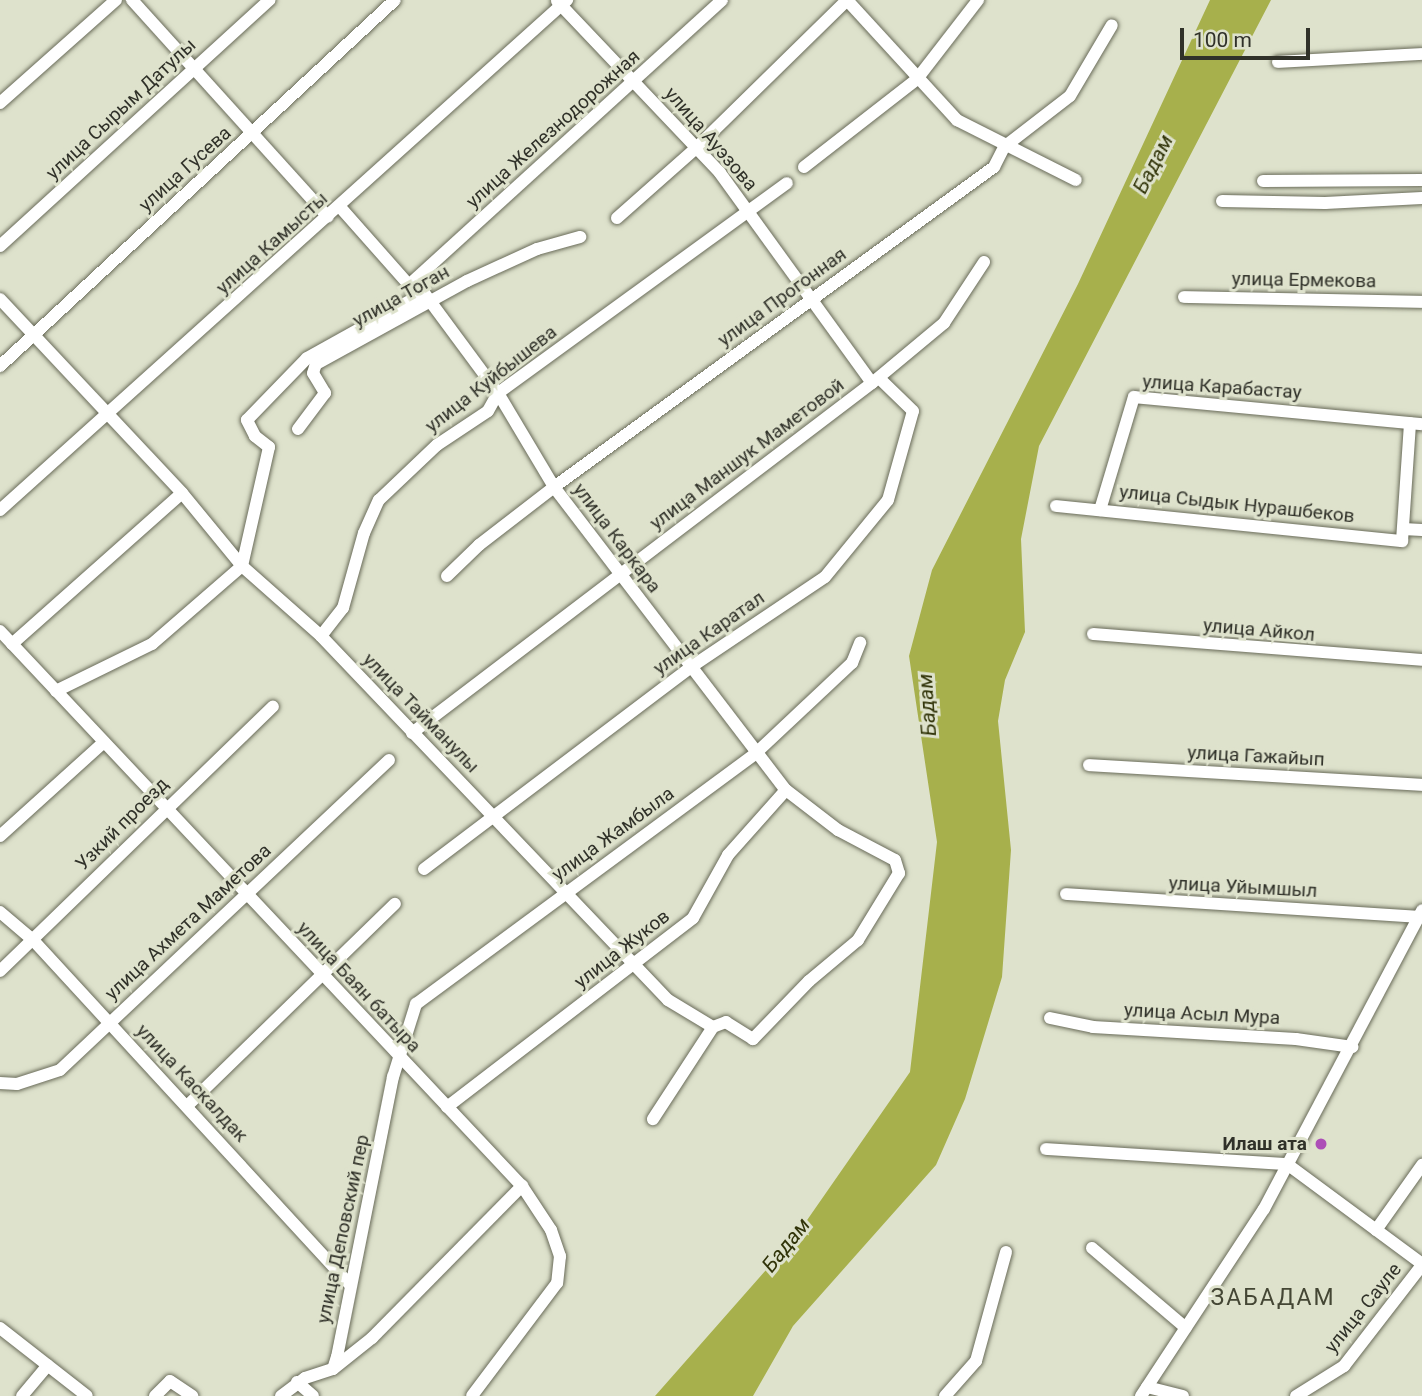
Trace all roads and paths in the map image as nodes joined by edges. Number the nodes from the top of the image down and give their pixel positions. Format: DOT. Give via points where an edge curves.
graph roads {
  1 [pos="116,0"];
  2 [pos="132,0"];
  3 [pos="269,0"];
  4 [pos="395,0"];
  5 [pos="722,0"];
  6 [pos="847,0"];
  7 [pos="978,0"];
  8 [pos="562,2"];
  9 [pos="1112,25"];
  10 [pos="1422,54"];
  11 [pos="1278,62"];
  12 [pos="191,69"];
  13 [pos="917,79"];
  14 [pos="634,82"];
  15 [pos="0,103"];
  16 [pos="252,134"];
  17 [pos="1004,147"];
  18 [pos="696,148"];
  19 [pos="804,167"];
  20 [pos="1076,180"];
  21 [pos="1422,180"];
  22 [pos="1263,181"];
  23 [pos="787,183"];
  24 [pos="1422,198"];
  25 [pos="1223,201"];
  26 [pos="341,207"];
  27 [pos="749,214"];
  28 [pos="328,217"];
  29 [pos="617,218"];
  30 [pos="580,237"];
  31 [pos="0,246"];
  32 [pos="984,262"];
  33 [pos="409,285"];
  34 [pos="1184,297"];
  35 [pos="427,298"];
  36 [pos="0,299"];
  37 [pos="810,301"];
  38 [pos="1422,302"];
  39 [pos="33,334"];
  40 [pos="0,366"];
  41 [pos="875,380"];
  42 [pos="498,393"];
  43 [pos="108,418"];
  44 [pos="1416,423"];
  45 [pos="298,429"];
  46 [pos="554,487"];
  47 [pos="182,493"];
  48 [pos="1056,506"];
  49 [pos="1100,509"];
  50 [pos="0,510"];
  51 [pos="1403,529"];
  52 [pos="1422,530"];
  53 [pos="242,566"];
  54 [pos="621,574"];
  55 [pos="447,576"];
  56 [pos="0,632"];
  57 [pos="1093,634"];
  58 [pos="321,636"];
  59 [pos="860,643"];
  60 [pos="12,644"];
  61 [pos="1422,660"];
  62 [pos="691,667"];
  63 [pos="56,691"];
  64 [pos="273,706"];
  65 [pos="412,733"];
  66 [pos="104,742"];
  67 [pos="755,753"];
  68 [pos="389,760"];
  69 [pos="1088,765"];
  70 [pos="1422,785"];
  71 [pos="786,790"];
  72 [pos="166,808"];
  73 [pos="492,815"];
  74 [pos="0,836"];
  75 [pos="424,869"];
  76 [pos="568,891"];
  77 [pos="244,894"];
  78 [pos="1066,894"];
  79 [pos="395,904"];
  80 [pos="0,912"];
  81 [pos="1420,914"];
  82 [pos="1417,934"];
  83 [pos="33,940"];
  84 [pos="636,965"];
  85 [pos="0,971"];
  86 [pos="322,975"];
  87 [pos="1050,1018"];
  88 [pos="110,1023"];
  89 [pos="713,1027"];
  90 [pos="1352,1047"];
  91 [pos="399,1058"];
  92 [pos="0,1083"];
  93 [pos="187,1106"];
  94 [pos="447,1107"];
  95 [pos="653,1119"];
  96 [pos="1046,1149"];
  97 [pos="1287,1164"];
  98 [pos="1422,1165"];
  99 [pos="522,1185"];
  100 [pos="1376,1230"];
  101 [pos="1092,1248"];
  102 [pos="1006,1252"];
  103 [pos="1422,1264"];
  104 [pos="350,1285"];
  105 [pos="0,1328"];
  106 [pos="1186,1328"];
  107 [pos="48,1365"];
  108 [pos="333,1369"];
  109 [pos="297,1382"];
  110 [pos="1144,1391"];
  111 [pos="22,1396"];
  112 [pos="88,1396"];
  113 [pos="155,1396"];
  114 [pos="192,1396"];
  115 [pos="281,1396"];
  116 [pos="313,1396"];
  117 [pos="472,1396"];
  118 [pos="944,1396"];
  119 [pos="1183,1396"];
  120 [pos="1296,1396"];
  1 -- 15 [label="street"];
  2 -- 12 [label="street"];
  3 -- 12 [label="street, улица Сырым Датулы"];
  4 -- 16 [label="street, улица Гусева"];
  5 -- 14 [label="street, улица Железнодорожная"];
  6 -- 13 [label="street"];
  6 -- 18 [label="street"];
  7 -- 13 [label="street"];
  8 -- 14 [label="street, улица Ауэзова"];
  8 -- 26 [label="street, улица Камысты"];
  9 -- 17 [label="street, улица Прогонная" via="1070,96"];
  10 -- 11 [label="street"];
  12 -- 16 [label="street"];
  12 -- 31 [label="street, улица Сырым Датулы"];
  13 -- 17 [label="street" via="957,120"];
  13 -- 19 [label="street"];
  14 -- 18 [label="street, улица Ауэзова"];
  14 -- 33 [label="street, улица Железнодорожная"];
  16 -- 28 [label="street"];
  16 -- 39 [label="street, улица Гусева"];
  17 -- 20 [label="street"];
  17 -- 37 [label="street, улица Прогонная" via="993,167"];
  18 -- 27 [label="street, улица Ауэзова"];
  18 -- 29 [label="street"];
  21 -- 22 [label="street"];
  23 -- 27 [label="street, улица Куйбышева"];
  24 -- 25 [label="street" via="1325,203"];
  26 -- 28 [label="street, улица Камысты"];
  26 -- 33 [label="street, улица Каркара"];
  27 -- 37 [label="street, улица Ауэзова"];
  27 -- 42 [label="street, улица Куйбышева"];
  28 -- 43 [label="street, улица Камысты"];
  30 -- 35 [label="street, улица Тоган" via="537,249"];
  32 -- 41 [label="street, улица Маншук Маметовой" via="944,323"];
  33 -- 35 [label="street, улица Каркара"];
  34 -- 38 [label="street, улица Ермекова"];
  35 -- 42 [label="street, улица Каркара"];
  35 -- 45 [label="street, улица Тоган" via="316,364 313,373 325,393"];
  35 -- 53 [label="street" via="307,359 247,420 255,436 269,447"];
  36 -- 39 [label="street, улица Тайманулы"];
  37 -- 41 [label="street, улица Ауэзова"];
  37 -- 46 [label="street, улица Прогонная"];
  39 -- 40 [label="street, улица Гусева"];
  39 -- 43 [label="street, улица Тайманулы"];
  41 -- 54 [label="street, улица Маншук Маметовой"];
  41 -- 62 [label="street, улица Каратал" via="913,411 888,500 825,578"];
  42 -- 46 [label="street, улица Каркара"];
  42 -- 58 [label="street, улица Куйбышева" via="488,411 437,444 379,500 364,533 343,608"];
  43 -- 47 [label="street, улица Тайманулы"];
  43 -- 50 [label="street, улица Камысты"];
  44 -- 49 [label="street, улица Карабастау" via="1134,397"];
  44 -- 51 [label="street"];
  46 -- 54 [label="street, улица Каркара"];
  46 -- 55 [label="street, улица Прогонная"];
  47 -- 53 [label="street, улица Тайманулы"];
  47 -- 60 [label="street"];
  48 -- 49 [label="street, улица Сыдык Нурашбеков"];
  49 -- 51 [label="street, улица Сыдык Нурашбеков" via="1402,541"];
  51 -- 52 [label="street, улица Сыдык Нурашбеков"];
  53 -- 58 [label="street, улица Тайманулы"];
  53 -- 63 [label="street" via="152,644"];
  54 -- 62 [label="street, улица Каркара"];
  54 -- 65 [label="street, улица Маншук Маметовой"];
  56 -- 60 [label="street, улица Баян батыра"];
  57 -- 61 [label="street, улица Айкол"];
  58 -- 65 [label="street, улица Тайманулы"];
  59 -- 67 [label="street, улица Жамбыла" via="852,663"];
  60 -- 63 [label="street, улица Баян батыра"];
  62 -- 67 [label="street, улица Каркара"];
  62 -- 73 [label="street, улица Каратал"];
  63 -- 66 [label="street, улица Баян батыра"];
  64 -- 72 [label="street, Узкий проезд"];
  65 -- 73 [label="street, улица Тайманулы"];
  66 -- 72 [label="street, улица Баян батыра"];
  66 -- 74 [label="street"];
  67 -- 71 [label="street, улица Каркара"];
  67 -- 76 [label="street, улица Жамбыла"];
  68 -- 77 [label="street, улица Ахмета Маметова"];
  69 -- 70 [label="street, улица Гажайып"];
  71 -- 84 [label="street, улица Жуков" via="728,855 693,918"];
  71 -- 89 [label="street, улица Каркара" via="838,830 895,860 900,873 858,940 752,1039 726,1021"];
  72 -- 77 [label="street, улица Баян батыра"];
  72 -- 83 [label="street, Узкий проезд"];
  73 -- 75 [label="street, улица Каратал"];
  73 -- 76 [label="street, улица Тайманулы"];
  76 -- 84 [label="street, улица Тайманулы"];
  76 -- 91 [label="street, улица Жамбыла" via="416,1004"];
  77 -- 86 [label="street, улица Баян батыра"];
  77 -- 88 [label="street, улица Ахмета Маметова"];
  78 -- 81 [label="street, улица Уйымшыл"];
  79 -- 86 [label="street"];
  80 -- 83 [label="street, улица Каскалдак"];
  81 -- 82 [label="street"];
  82 -- 90 [label="street"];
  83 -- 85 [label="street, Узкий проезд"];
  83 -- 88 [label="street, улица Каскалдак"];
  84 -- 89 [label="street, улица Тайманулы" via="668,1000"];
  84 -- 94 [label="street, улица Жуков"];
  86 -- 91 [label="street, улица Баян батыра"];
  86 -- 93 [label="street"];
  87 -- 90 [label="street, улица Асыл Мура" via="1093,1027 1296,1038"];
  88 -- 92 [label="street, улица Ахмета Маметова" via="60,1070 17,1084"];
  88 -- 93 [label="street, улица Каскалдак"];
  89 -- 95 [label="street"];
  90 -- 97 [label="street"];
  91 -- 94 [label="street, улица Баян батыра"];
  91 -- 104 [label="street, улица Деповский пер"];
  93 -- 104 [label="street, улица Каскалдак"];
  94 -- 99 [label="street, улица Баян батыра"];
  96 -- 97 [label="street"];
  97 -- 100 [label="street"];
  97 -- 106 [label="street" via="1264,1209"];
  98 -- 100 [label="street"];
  99 -- 108 [label="street" via="372,1338"];
  99 -- 117 [label="street, улица Баян батыра" via="551,1230 560,1256 557,1283"];
  100 -- 103 [label="street"];
  101 -- 106 [label="street"];
  102 -- 118 [label="street" via="976,1361"];
  103 -- 120 [label="street, улица Сауле" via="1344,1366"];
  104 -- 108 [label="street, улица Деповский пер"];
  105 -- 107 [label="street"];
  106 -- 110 [label="street"];
  107 -- 111 [label="street"];
  107 -- 112 [label="street"];
  108 -- 109 [label="street"];
  109 -- 115 [label="street"];
  109 -- 116 [label="street"];
  110 -- 119 [label="street"];
  113 -- 114 [label="street" via="170,1381"];
}
